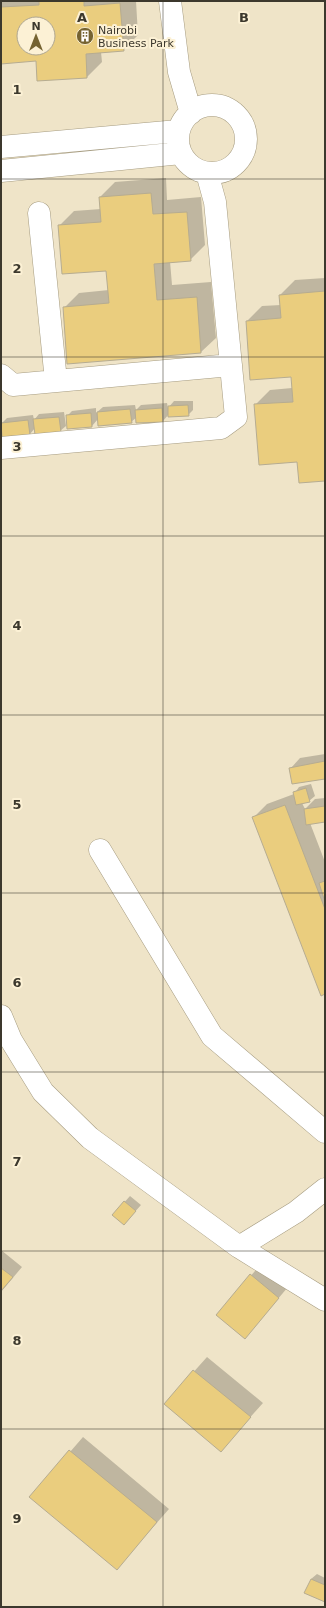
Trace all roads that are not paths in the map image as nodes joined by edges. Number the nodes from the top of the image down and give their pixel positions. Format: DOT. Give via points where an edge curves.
graph roads {
  1 [pos="170,1"];
  2 [pos="190,112"];
  3 [pos="178,131"];
  4 [pos="1,147"];
  5 [pos="180,153"];
  6 [pos="1,171"];
  7 [pos="207,173"];
  8 [pos="39,213"];
  9 [pos="231,365"];
  10 [pos="1,375"];
  11 [pos="56,381"];
  12 [pos="1,448"];
  13 [pos="100,850"];
  14 [pos="1,1016"];
  15 [pos="6,1039"];
  16 [pos="325,1132"];
  17 [pos="325,1189"];
  18 [pos="239,1247"];
  19 [pos="325,1300"];
  1 -- 2 [label="lane" via="179,72"];
  2 -- 3 [label="lane"];
  2 -- 7 [label="lane" via="212,105 223,107 237,117 246,131 243,153 237,163 228,170"];
  3 -- 4 [label="lane"];
  3 -- 5 [label="lane" via="177,143"];
  5 -- 6 [label="lane"];
  5 -- 7 [label="lane" via="196,170"];
  7 -- 9 [label="lane" via="215,202"];
  8 -- 11 [label="lane"];
  9 -- 11 [label="lane"];
  9 -- 12 [label="lane" via="236,417 221,428"];
  10 -- 11 [label="lane" via="14,385"];
  13 -- 16 [label="lane" via="212,1036"];
  14 -- 15 [label="lane"];
  15 -- 18 [label="lane" via="44,1092 90,1138"];
  17 -- 18 [label="lane" via="296,1212"];
  18 -- 19 [label="lane"];
}
